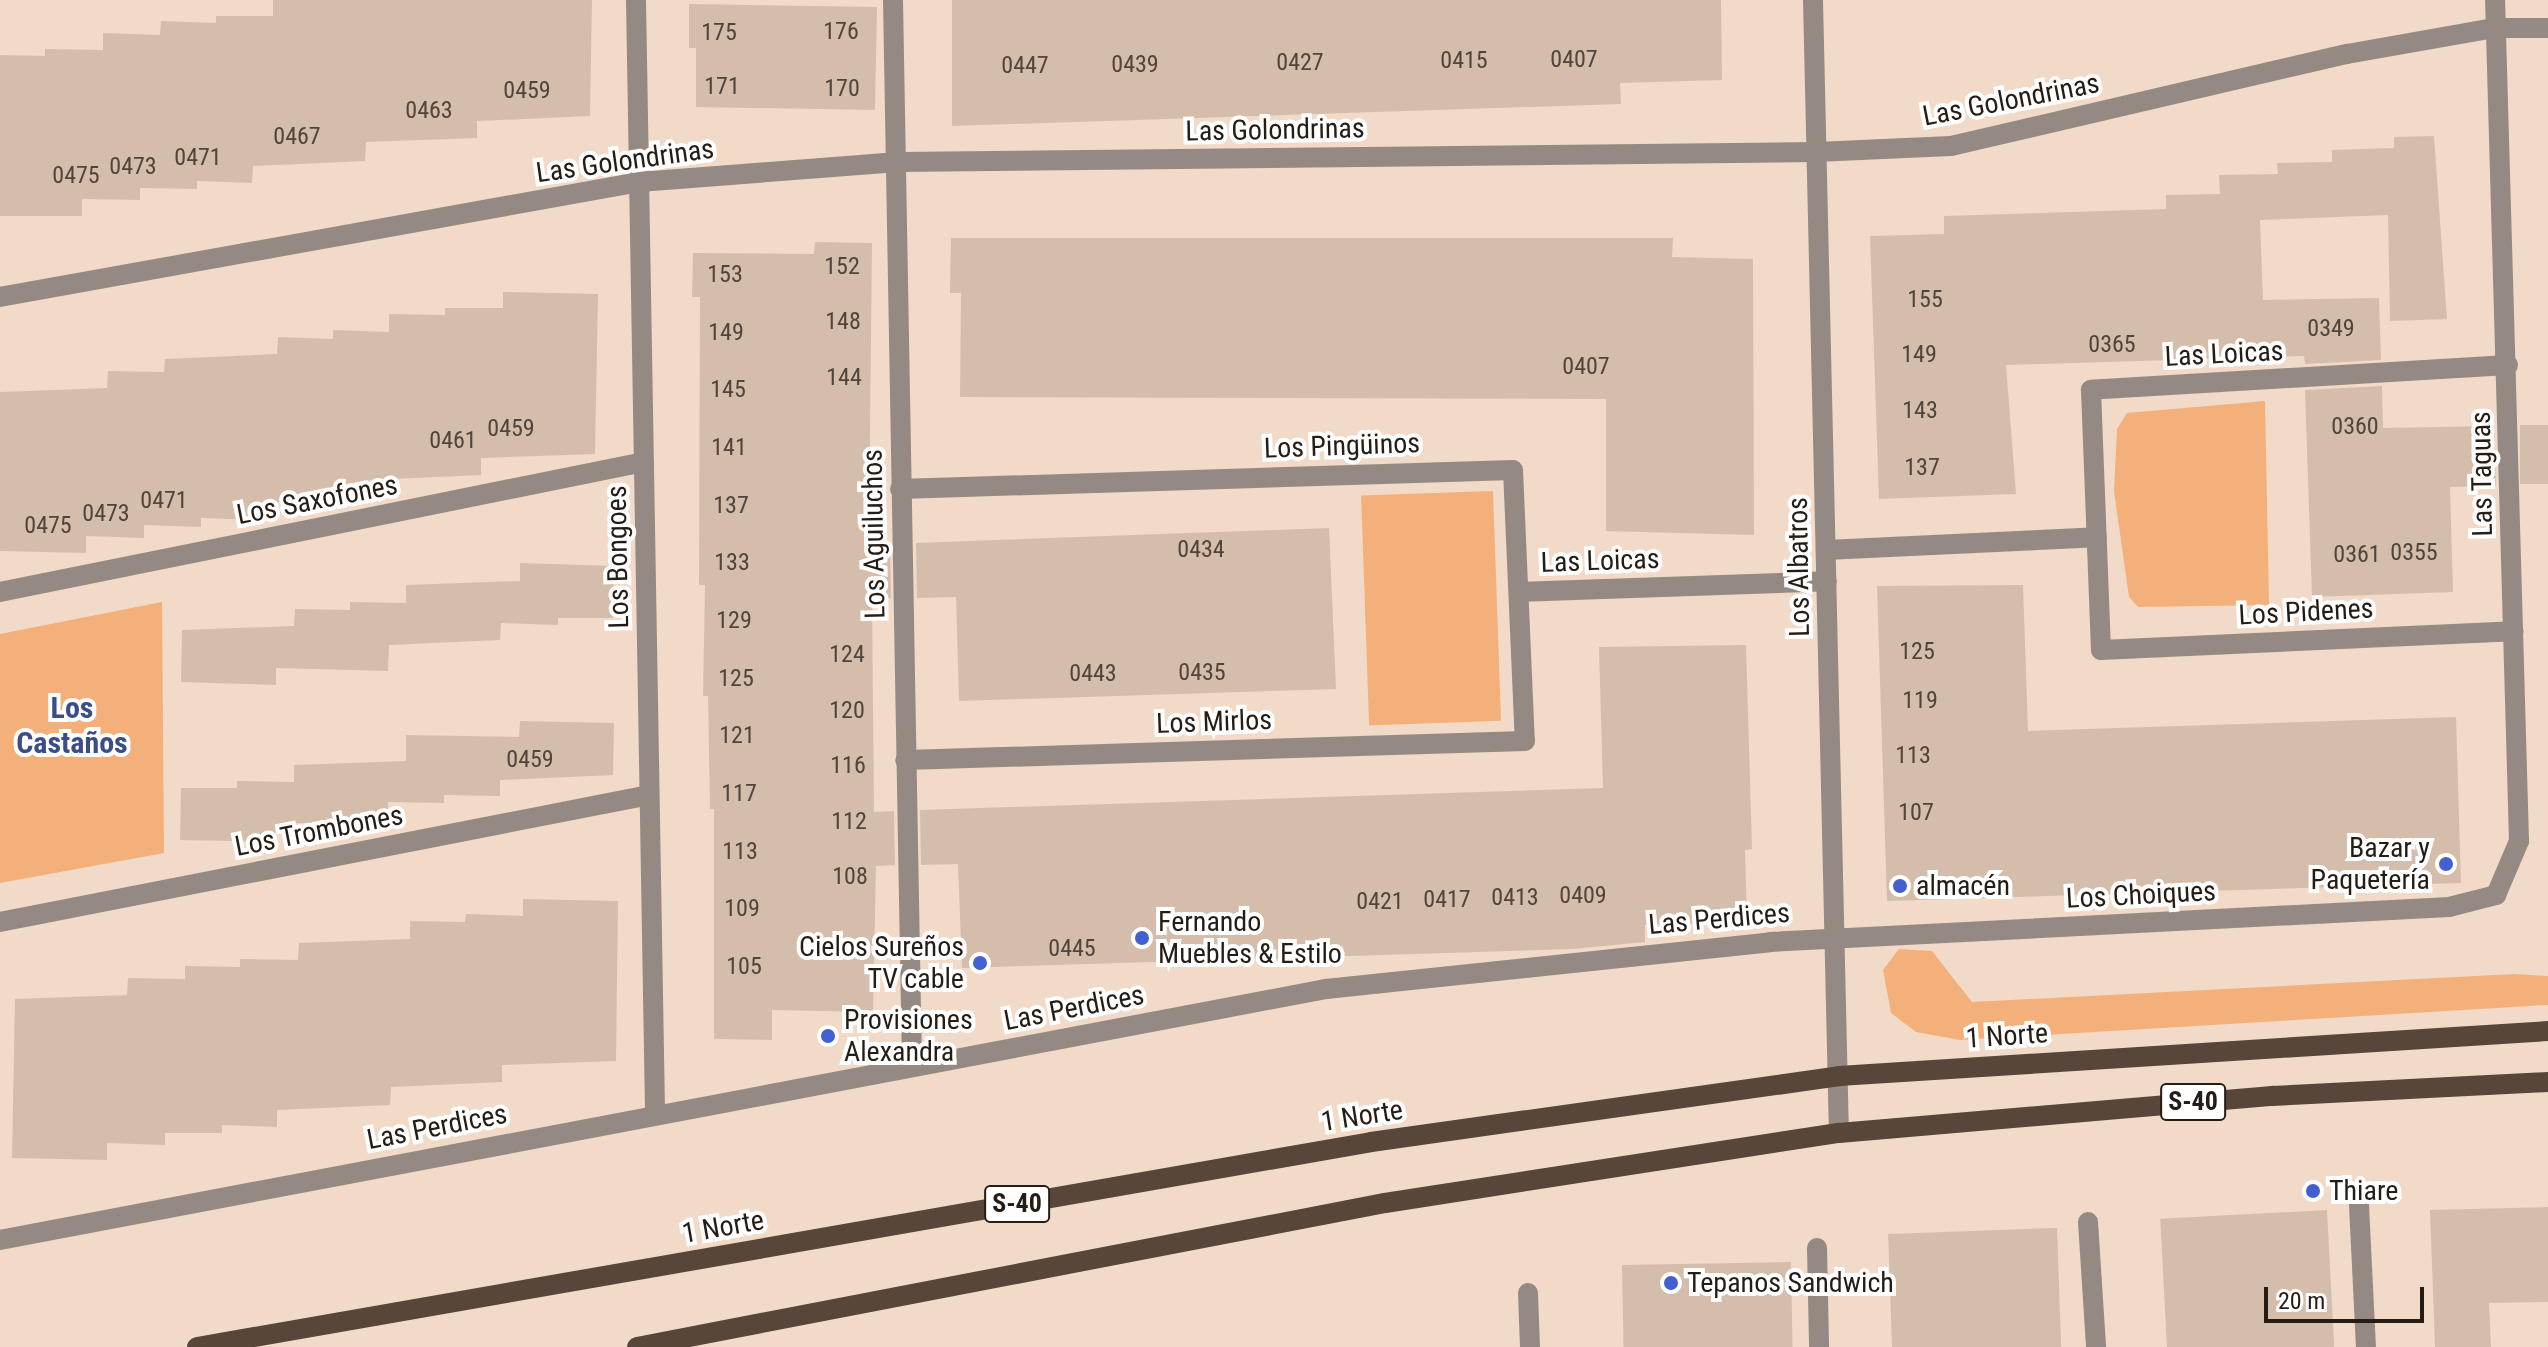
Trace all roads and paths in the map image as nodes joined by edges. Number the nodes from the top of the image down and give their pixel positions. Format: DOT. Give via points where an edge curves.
graph roads {
  1 [pos="636,0"];
  2 [pos="893,0"];
  3 [pos="1813,0"];
  4 [pos="2495,0"];
  5 [pos="2495,28"];
  6 [pos="2548,28"];
  7 [pos="1816,152"];
  8 [pos="898,162"];
  9 [pos="639,182"];
  10 [pos="0,297"];
  11 [pos="2508,365"];
  12 [pos="644,462"];
  13 [pos="900,489"];
  14 [pos="2097,537"];
  15 [pos="1826,550"];
  16 [pos="1827,581"];
  17 [pos="0,592"];
  18 [pos="1519,592"];
  19 [pos="2514,631"];
  20 [pos="2101,650"];
  21 [pos="1525,741"];
  22 [pos="905,760"];
  23 [pos="649,795"];
  24 [pos="2449,907"];
  25 [pos="0,922"];
  26 [pos="1835,938"];
  27 [pos="2548,1031"];
  28 [pos="912,1066"];
  29 [pos="1839,1076"];
  30 [pos="2548,1082"];
  31 [pos="655,1113"];
  32 [pos="1839,1133"];
  33 [pos="2359,1205"];
  34 [pos="2088,1222"];
  35 [pos="0,1240"];
  36 [pos="1817,1248"];
  37 [pos="1528,1293"];
  38 [pos="197,1347"];
  39 [pos="637,1347"];
  40 [pos="1530,1347"];
  41 [pos="1819,1347"];
  42 [pos="2096,1347"];
  43 [pos="2366,1347"];
  1 -- 9 [label="street, Los Bongoes"];
  2 -- 8 [label="street, Los Aguiluchos"];
  3 -- 7 [label="street, Los Albatros"];
  4 -- 5 [label="street, Las Taguas"];
  5 -- 6 [label="street, Las Golondrinas"];
  5 -- 7 [label="street, Las Golondrinas" via="2347,54 1951,146"];
  5 -- 11 [label="street, Las Taguas"];
  7 -- 8 [label="street, Las Golondrinas"];
  7 -- 15 [label="street, Los Albatros"];
  8 -- 9 [label="street, Las Golondrinas"];
  8 -- 13 [label="street, Los Aguiluchos"];
  9 -- 10 [label="street, Las Golondrinas"];
  9 -- 12 [label="street, Los Bongoes"];
  11 -- 14 [label="street, Las Loicas" via="2091,390"];
  11 -- 19 [label="street, Las Taguas"];
  12 -- 17 [label="street, Los Saxofones"];
  12 -- 23 [label="street, Los Bongoes"];
  13 -- 18 [label="street, Los Pingüinos" via="1513,470"];
  13 -- 22 [label="street, Los Aguiluchos"];
  14 -- 15 [label="street"];
  14 -- 20 [label="street, Las Loicas"];
  15 -- 16 [label="street, Los Albatros"];
  16 -- 18 [label="street, Las Loicas"];
  16 -- 26 [label="street, Los Albatros"];
  18 -- 21 [label="street, Los Pingüinos"];
  19 -- 20 [label="street, Los Pidenes"];
  19 -- 24 [label="street, Las Taguas" via="2519,841 2496,895"];
  21 -- 22 [label="street, Los Mirlos"];
  22 -- 28 [label="street, Los Aguiluchos"];
  23 -- 25 [label="street, Los Trombones"];
  23 -- 31 [label="street, Los Bongoes"];
  24 -- 26 [label="street, Los Choiques"];
  26 -- 28 [label="street, Las Perdices" via="1517,965 1326,989"];
  26 -- 29 [label="street, Los Albatros"];
  27 -- 29 [label="main road, 1 Norte / S-40"];
  28 -- 31 [label="street, Las Perdices"];
  29 -- 32 [label="street, Los Albatros"];
  29 -- 38 [label="main road, 1 Norte / S-40" via="1371,1142"];
  30 -- 32 [label="main road, S-40" via="2272,1096"];
  31 -- 35 [label="street, Las Perdices"];
  32 -- 39 [label="main road, S-40" via="1385,1203"];
  33 -- 43 [label="street"];
  34 -- 42 [label="street"];
  36 -- 41 [label="street"];
  37 -- 40 [label="street"];
}
